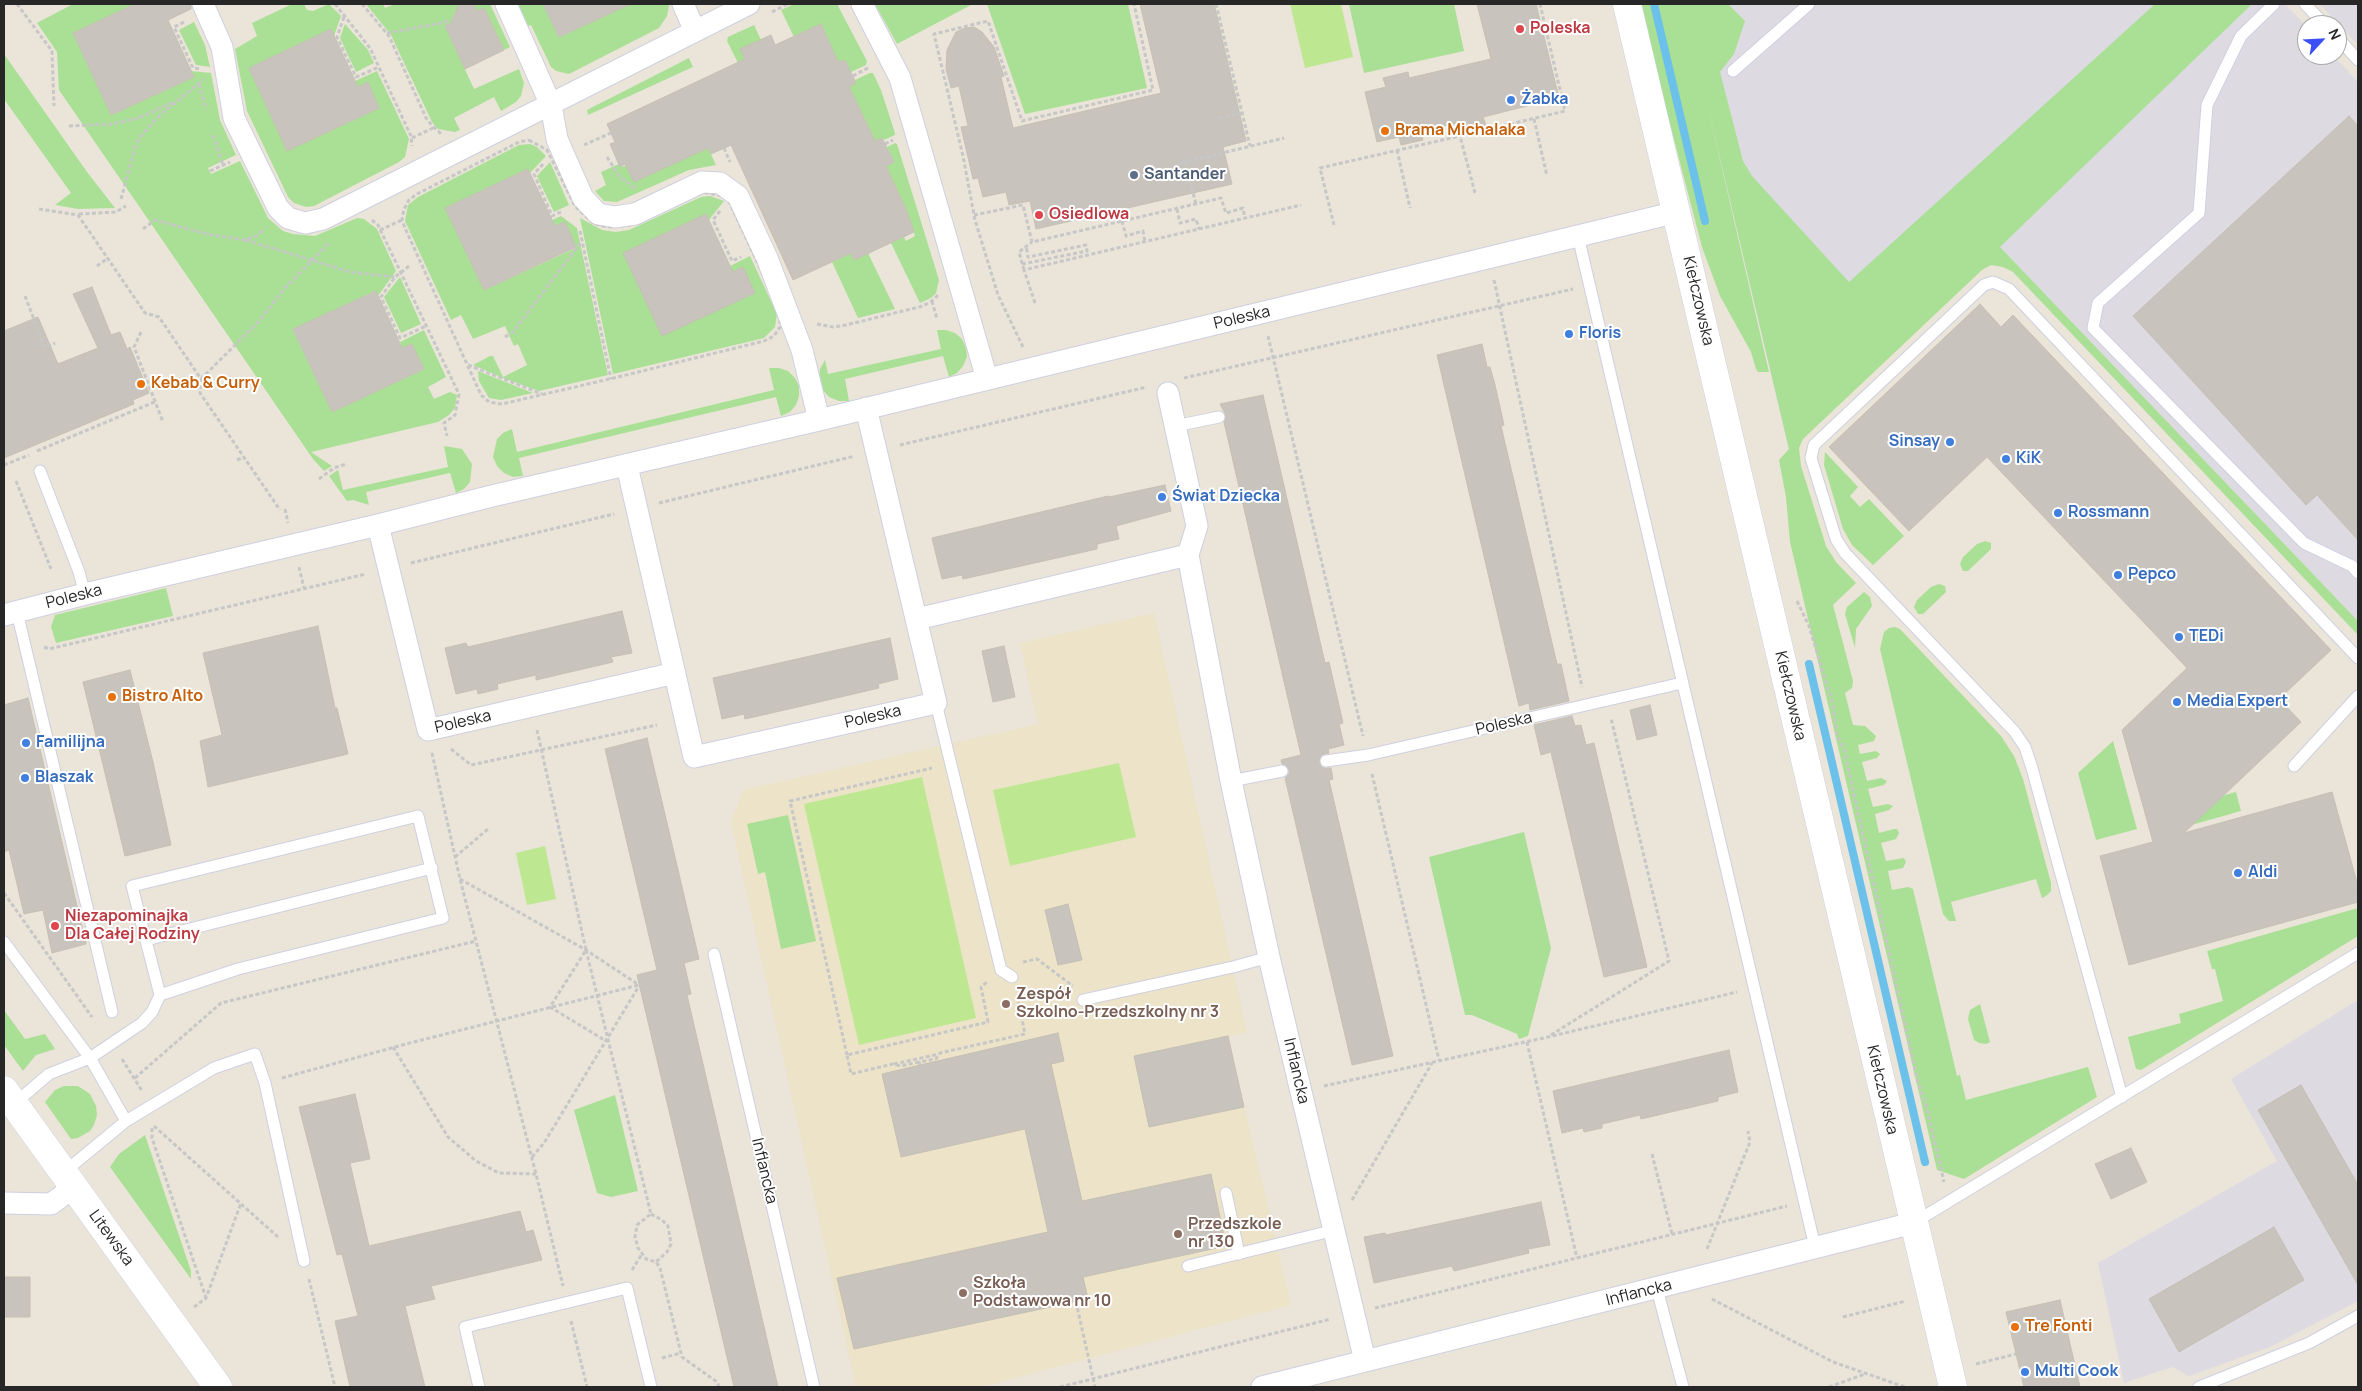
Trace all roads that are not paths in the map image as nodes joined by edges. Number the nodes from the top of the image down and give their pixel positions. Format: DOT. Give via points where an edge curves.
graph roads {
  1 [pos="203,4"];
  2 [pos="506,4"];
  3 [pos="683,4"];
  4 [pos="749,4"];
  5 [pos="862,4"];
  6 [pos="1627,4"];
  7 [pos="1809,4"];
  8 [pos="2274,4"];
  9 [pos="2306,4"];
  10 [pos="2316,15"];
  11 [pos="695,31"];
  12 [pos="2347,48"];
  13 [pos="2358,60"];
  14 [pos="1733,71"];
  15 [pos="551,105"];
  16 [pos="1677,212"];
  17 [pos="1578,236"];
  18 [pos="987,378"];
  19 [pos="1166,388"];
  20 [pos="866,408"];
  21 [pos="1219,417"];
  22 [pos="819,420"];
  23 [pos="1175,426"];
  24 [pos="627,466"];
  25 [pos="40,471"];
  26 [pos="378,525"];
  27 [pos="1188,555"];
  28 [pos="2358,572"];
  29 [pos="85,594"];
  30 [pos="10,614"];
  31 [pos="917,619"];
  32 [pos="2358,658"];
  33 [pos="675,673"];
  34 [pos="1682,683"];
  35 [pos="2358,696"];
  36 [pos="936,703"];
  37 [pos="1326,761"];
  38 [pos="2294,766"];
  39 [pos="1282,771"];
  40 [pos="1231,781"];
  41 [pos="432,868"];
  42 [pos="146,940"];
  43 [pos="4,942"];
  44 [pos="2358,953"];
  45 [pos="714,954"];
  46 [pos="1270,957"];
  47 [pos="1012,977"];
  48 [pos="160,996"];
  49 [pos="1083,1000"];
  50 [pos="112,1012"];
  51 [pos="90,1058"];
  52 [pos="9,1097"];
  53 [pos="2122,1097"];
  54 [pos="126,1121"];
  55 [pos="68,1180"];
  56 [pos="1226,1193"];
  57 [pos="4,1204"];
  58 [pos="1913,1223"];
  59 [pos="1335,1230"];
  60 [pos="1815,1247"];
  61 [pos="1239,1254"];
  62 [pos="304,1261"];
  63 [pos="1188,1266"];
  64 [pos="1657,1289"];
  65 [pos="2358,1316"];
  66 [pos="1365,1361"];
  67 [pos="1317,1380"];
  68 [pos="218,1387"];
  69 [pos="479,1387"];
  70 [pos="651,1387"];
  71 [pos="814,1387"];
  72 [pos="1262,1387"];
  73 [pos="1683,1387"];
  74 [pos="1953,1387"];
  75 [pos="2199,1387"];
  1 -- 15 [label="street" via="222,47 234,118 278,208 288,218 305,223 323,219"];
  2 -- 15 [label="street"];
  3 -- 11 [label="street"];
  4 -- 11 [label="street"];
  5 -- 18 [label="street" via="900,78"];
  6 -- 16 [label="street, Kiełczowska"];
  7 -- 14 [label="lane"];
  8 -- 28 [label="lane" via="2241,36 2208,106 2199,213 2098,303 2093,328 2304,543"];
  9 -- 10 [label="lane"];
  11 -- 15 [label="street"];
  12 -- 13 [label="lane"];
  15 -- 22 [label="street" via="557,139 579,207 615,217 635,214 702,182 720,183 738,196 767,258 799,342"];
  16 -- 17 [label="street, Poleska"];
  16 -- 58 [label="street, Kiełczowska"];
  17 -- 18 [label="street, Poleska"];
  17 -- 34 [label="lane"];
  18 -- 20 [label="street, Poleska"];
  19 -- 23 [label="street"];
  20 -- 22 [label="street, Poleska"];
  20 -- 31 [label="street"];
  21 -- 23 [label="lane"];
  22 -- 24 [label="street, Poleska"];
  23 -- 27 [label="street" via="1197,526"];
  24 -- 26 [label="street, Poleska"];
  24 -- 33 [label="street, Poleska"];
  25 -- 29 [label="lane" via="80,572"];
  26 -- 29 [label="street, Poleska"];
  26 -- 33 [label="street, Poleska" via="428,730"];
  27 -- 31 [label="street"];
  27 -- 40 [label="street"];
  29 -- 30 [label="street, Poleska"];
  30 -- 50 [label="lane" via="25,647"];
  31 -- 36 [label="street"];
  32 -- 53 [label="lane" via="2009,289 1993,282 1984,286 1814,445 1812,458 1836,539 1845,553 2014,731 2025,747"];
  33 -- 36 [label="street, Poleska" via="694,757"];
  34 -- 37 [label="lane, Poleska" via="1368,755"];
  34 -- 60 [label="lane"];
  35 -- 38 [label="lane"];
  36 -- 47 [label="lane" via="1001,969"];
  39 -- 40 [label="lane"];
  40 -- 46 [label="street"];
  41 -- 42 [label="lane"];
  41 -- 42 [label="lane" via="418,816 132,886"];
  41 -- 48 [label="lane" via="443,918 238,969"];
  42 -- 48 [label="lane"];
  43 -- 51 [label="lane"];
  44 -- 53 [label="lane"];
  45 -- 71 [label="lane, Inflancka"];
  46 -- 49 [label="lane"];
  46 -- 59 [label="street, Inflancka"];
  48 -- 51 [label="lane" via="142,1023"];
  51 -- 52 [label="lane" via="49,1074"];
  51 -- 54 [label="lane"];
  52 -- 55 [label="street, Litewska"];
  53 -- 58 [label="lane"];
  54 -- 55 [label="lane"];
  54 -- 62 [label="lane" via="214,1068 255,1054 265,1083"];
  55 -- 57 [label="street" via="51,1204"];
  55 -- 68 [label="street, Litewska"];
  56 -- 61 [label="lane"];
  58 -- 60 [label="street, Inflancka"];
  58 -- 74 [label="street, Kiełczowska"];
  59 -- 61 [label="lane"];
  59 -- 66 [label="street, Inflancka"];
  60 -- 64 [label="street, Inflancka"];
  61 -- 63 [label="lane"];
  64 -- 66 [label="street, Inflancka"];
  64 -- 73 [label="lane"];
  65 -- 75 [label="lane" via="2308,1343"];
  66 -- 67 [label="street, Inflancka"];
  67 -- 72 [label="street, Inflancka"];
  69 -- 70 [label="lane" via="465,1328 627,1288"];
}
